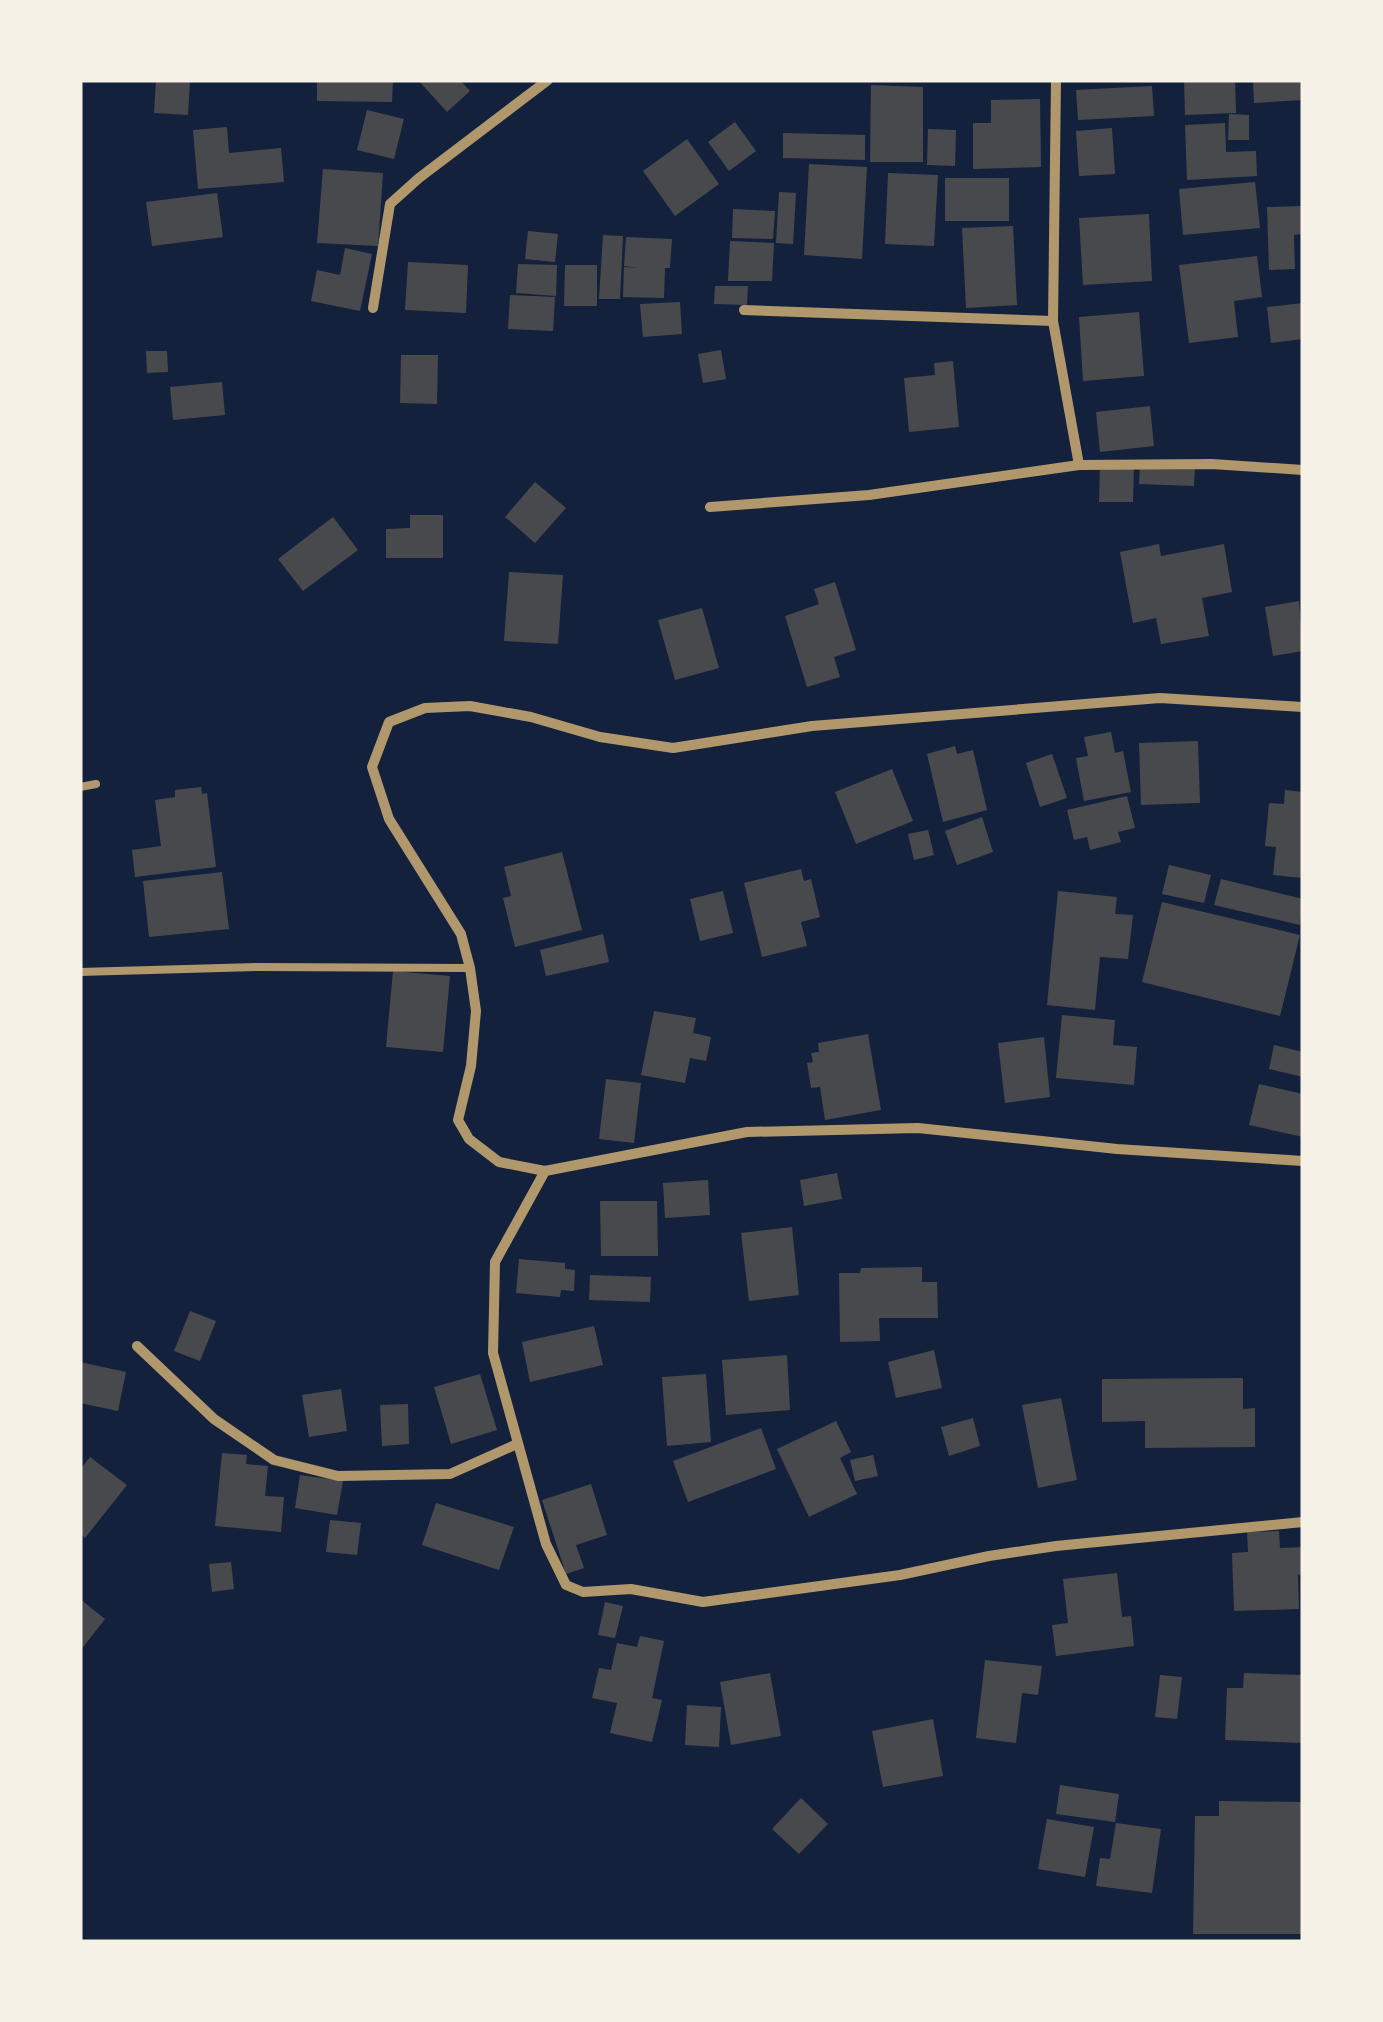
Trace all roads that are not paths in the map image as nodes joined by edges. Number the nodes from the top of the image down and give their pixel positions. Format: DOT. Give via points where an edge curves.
graph roads {
  1 [pos="548,80"];
  2 [pos="1056,80"];
  3 [pos="373,308"];
  4 [pos="744,310"];
  5 [pos="1053,321"];
  6 [pos="1080,466"];
  7 [pos="1303,470"];
  8 [pos="710,507"];
  9 [pos="1303,707"];
  10 [pos="96,784"];
  11 [pos="80,786"];
  12 [pos="470,968"];
  13 [pos="80,972"];
  14 [pos="1303,1161"];
  15 [pos="544,1171"];
  16 [pos="137,1346"];
  17 [pos="518,1444"];
  18 [pos="1303,1522"];
  1 -- 3 [label="street" via="390,204"];
  2 -- 5 [label="street"];
  4 -- 5 [label="street"];
  5 -- 6 [label="street"];
  6 -- 7 [label="street"];
  6 -- 8 [label="street" via="869,495"];
  9 -- 12 [label="street" via="1160,698 812,726 673,748 470,706 425,708 389,722 372,767 389,819 461,934"];
  10 -- 11 [label="lane"];
  12 -- 13 [label="lane"];
  12 -- 15 [label="street" via="476,1010 458,1120 468,1140 499,1162"];
  14 -- 15 [label="street" via="918,1128 747,1132"];
  15 -- 17 [label="street" via="495,1262 493,1352"];
  16 -- 17 [label="street" via="214,1419 274,1460 338,1476 450,1474"];
  17 -- 18 [label="street" via="546,1544 566,1585 583,1592 631,1589 703,1602 1056,1546"];
}
